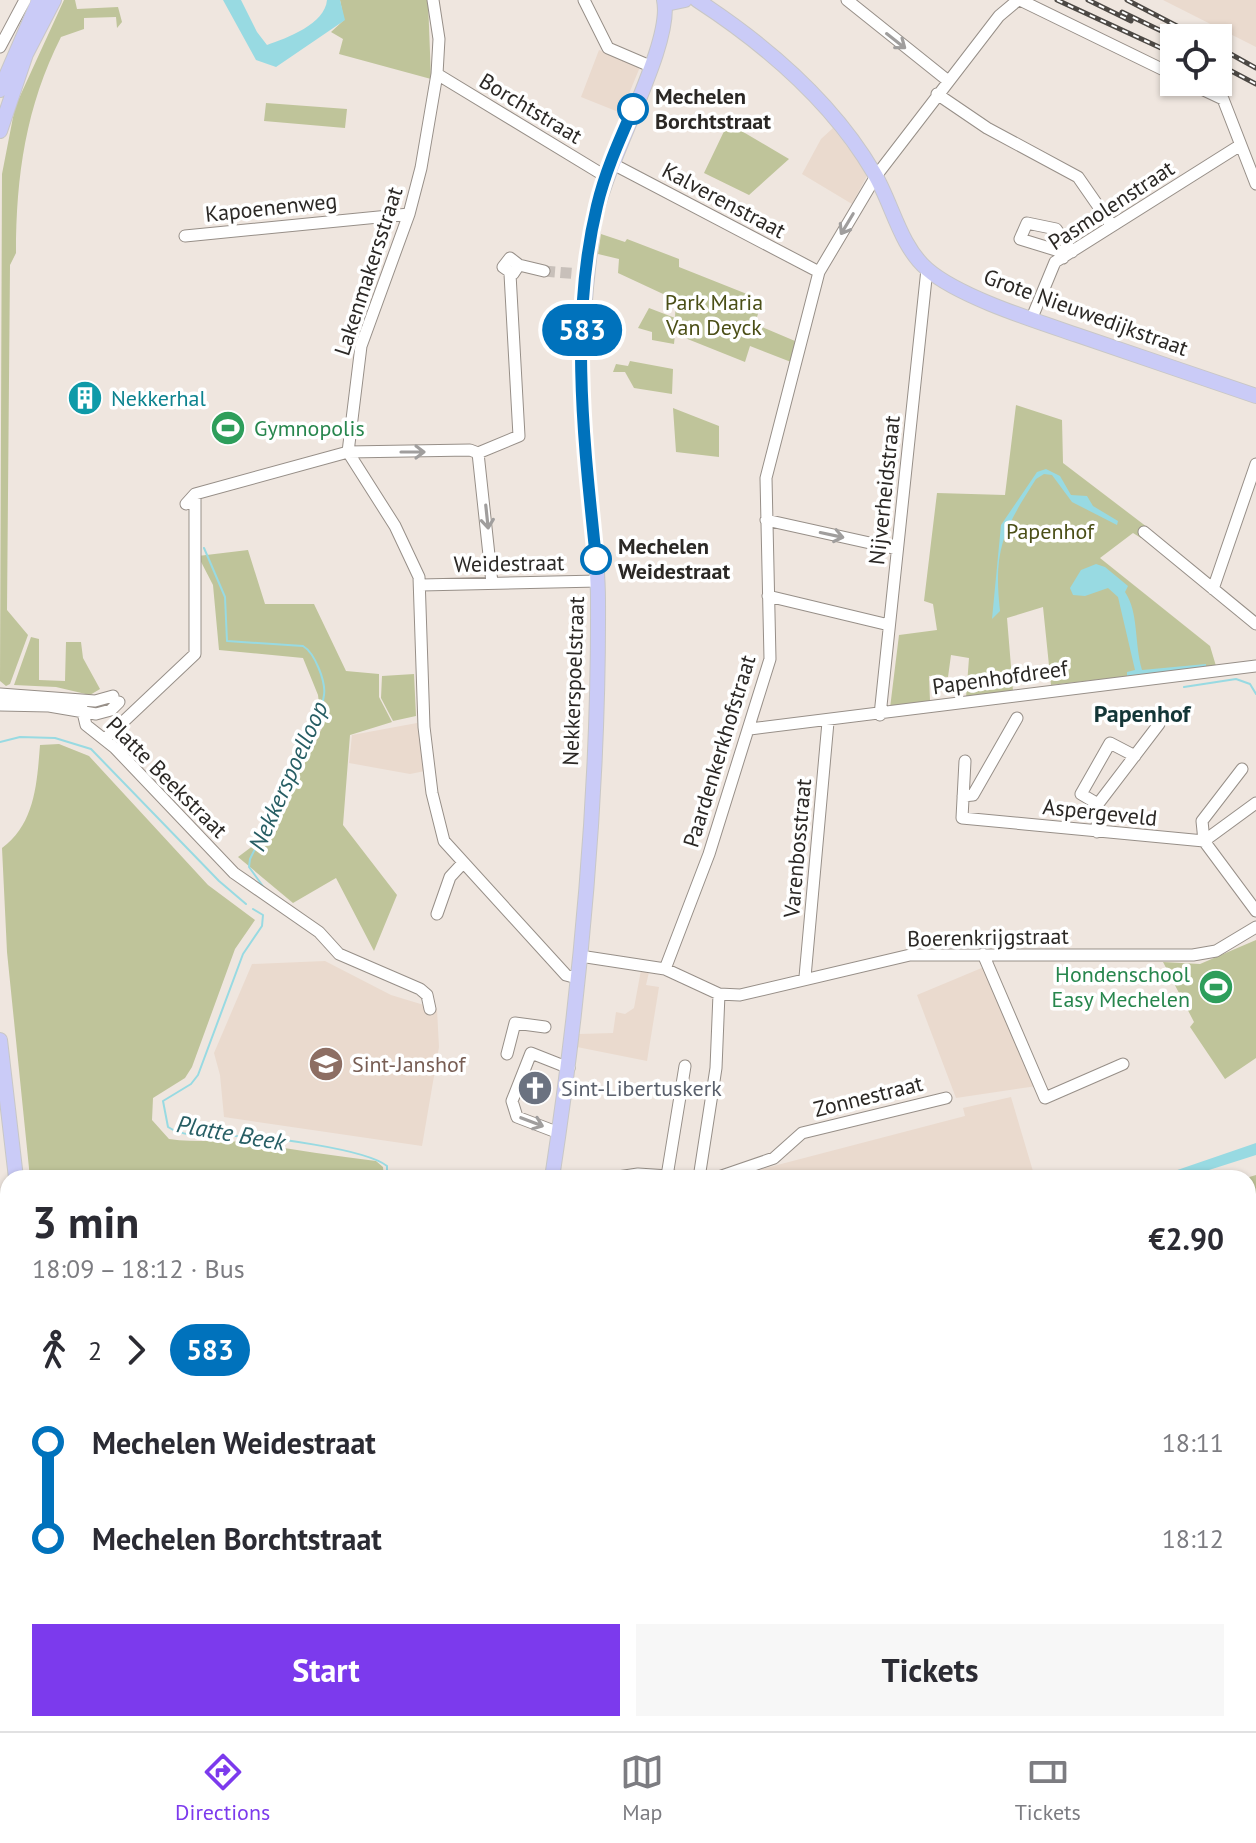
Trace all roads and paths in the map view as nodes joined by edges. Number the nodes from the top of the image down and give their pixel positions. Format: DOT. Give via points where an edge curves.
graph roads {
  1 [pos="24,0"];
  2 [pos="39,0"];
  3 [pos="54,0"];
  4 [pos="433,0"];
  5 [pos="584,0"];
  6 [pos="697,0"];
  7 [pos="847,0"];
  8 [pos="1019,0"];
  9 [pos="671,1"];
  10 [pos="0,47"];
  11 [pos="650,66"];
  12 [pos="1160,68"];
  13 [pos="437,74"];
  14 [pos="947,80"];
  15 [pos="0,90"];
  16 [pos="937,94"];
  17 [pos="1217,96"];
  18 [pos="0,131"];
  19 [pos="1239,146"];
  20 [pos="608,170"];
  21 [pos="876,176"];
  22 [pos="1256,184"];
  23 [pos="409,214"];
  24 [pos="1112,226"];
  25 [pos="185,236"];
  26 [pos="927,269"];
  27 [pos="544,271"];
  28 [pos="819,272"];
  29 [pos="1031,320"];
  30 [pos="1256,396"];
  31 [pos="348,452"];
  32 [pos="478,453"];
  33 [pos="1256,464"];
  34 [pos="195,494"];
  35 [pos="186,504"];
  36 [pos="766,520"];
  37 [pos="1144,532"];
  38 [pos="897,549"];
  39 [pos="598,581"];
  40 [pos="492,583"];
  41 [pos="421,585"];
  42 [pos="1213,589"];
  43 [pos="768,596"];
  44 [pos="1256,624"];
  45 [pos="889,625"];
  46 [pos="1256,666"];
  47 [pos="0,694"];
  48 [pos="116,699"];
  49 [pos="0,705"];
  50 [pos="82,706"];
  51 [pos="880,715"];
  52 [pos="1017,718"];
  53 [pos="828,722"];
  54 [pos="1159,724"];
  55 [pos="750,729"];
  56 [pos="105,739"];
  57 [pos="1135,756"];
  58 [pos="965,761"];
  59 [pos="1242,769"];
  60 [pos="963,796"];
  61 [pos="1256,803"];
  62 [pos="1098,804"];
  63 [pos="1097,832"];
  64 [pos="1204,841"];
  65 [pos="462,864"];
  66 [pos="1256,911"];
  67 [pos="437,914"];
  68 [pos="1256,927"];
  69 [pos="983,954"];
  70 [pos="580,956"];
  71 [pos="665,969"];
  72 [pos="805,977"];
  73 [pos="577,978"];
  74 [pos="719,994"];
  75 [pos="430,1009"];
  76 [pos="545,1027"];
  77 [pos="0,1040"];
  78 [pos="507,1054"];
  79 [pos="1123,1064"];
  80 [pos="685,1066"];
  81 [pos="569,1068"];
  82 [pos="946,1098"];
  83 [pos="559,1133"];
  84 [pos="15,1170"];
  85 [pos="553,1170"];
  86 [pos="668,1170"];
  87 [pos="700,1170"];
  88 [pos="739,1170"];
  1 -- 10 [label="street"];
  2 -- 15 [label="main road"];
  3 -- 18 [label="main road" via="26,54"];
  4 -- 13 [label="street, Lakenmakersstraat"];
  5 -- 11 [label="street" via="608,48"];
  6 -- 21 [label="main road, Grote Nieuwedijkstraat" via="786,66"];
  7 -- 14 [label="street, one-way"];
  8 -- 12 [label="street"];
  8 -- 14 [label="street, Paardenkerkhofstraat" via="999,16"];
  9 -- 11 [label="main road, Nekkerspoelstraat"];
  11 -- 20 [label="main road, Nekkerspoelstraat"];
  13 -- 20 [label="street, Borchtstraat"];
  13 -- 23 [label="street, Lakenmakersstraat"];
  14 -- 16 [label="street, Paardenkerkhofstraat"];
  16 -- 21 [label="street, Paardenkerkhofstraat"];
  16 -- 24 [label="street" via="1078,177"];
  17 -- 19 [label="street" via="1223,99"];
  19 -- 22 [label="street"];
  19 -- 24 [label="street, Pasmolenstraat"];
  20 -- 28 [label="street, Kalverenstraat"];
  20 -- 39 [label="main road, Nekkerspoelstraat" via="583,274 580,358"];
  21 -- 26 [label="main road, Grote Nieuwedijkstraat"];
  21 -- 28 [label="street, Paardenkerkhofstraat, one-way"];
  23 -- 25 [label="street, Kapoenenweg"];
  23 -- 31 [label="street, Lakenmakersstraat" via="361,346"];
  24 -- 29 [label="street, Pasmolenstraat" via="1049,271"];
  26 -- 29 [label="main road, Grote Nieuwedijkstraat"];
  26 -- 38 [label="street, Nijverheidstraat"];
  27 -- 32 [label="street" via="514,270 519,436"];
  28 -- 36 [label="street, Paardenkerkhofstraat" via="766,478"];
  29 -- 30 [label="main road, Grote Nieuwedijkstraat"];
  31 -- 32 [label="street, one-way"];
  31 -- 34 [label="street"];
  31 -- 41 [label="street" via="395,526"];
  32 -- 40 [label="street, one-way"];
  33 -- 42 [label="street"];
  34 -- 35 [label="street"];
  34 -- 56 [label="street" via="195,654"];
  36 -- 38 [label="street, one-way"];
  36 -- 43 [label="street, Paardenkerkhofstraat"];
  37 -- 42 [label="street"];
  38 -- 45 [label="street, Nijverheidstraat"];
  39 -- 40 [label="street, Weidestraat"];
  39 -- 70 [label="main road, Nekkerspoelstraat"];
  40 -- 41 [label="street, Weidestraat"];
  41 -- 65 [label="street" via="421,683 432,793 444,841"];
  42 -- 44 [label="street"];
  43 -- 45 [label="street"];
  43 -- 55 [label="street, Paardenkerkhofstraat" via="770,659"];
  45 -- 51 [label="street, Nijverheidstraat"];
  46 -- 51 [label="street, Papenhofdreef"];
  47 -- 50 [label="street"];
  48 -- 50 [label="street" via="104,713"];
  49 -- 50 [label="street"];
  50 -- 56 [label="street, Platte Beekstraat" via="86,725"];
  51 -- 53 [label="street, Papenhofdreef"];
  52 -- 60 [label="street" via="973,795"];
  53 -- 55 [label="street, Papenhofdreef"];
  53 -- 72 [label="street, Varenbosstraat"];
  54 -- 57 [label="street"];
  55 -- 71 [label="street, Paardenkerkhofstraat"];
  56 -- 75 [label="street, Platte Beekstraat" via="234,873 319,932 339,954 420,989"];
  57 -- 62 [label="street"];
  57 -- 62 [label="street" via="1110,743 1081,794"];
  58 -- 60 [label="street"];
  59 -- 64 [label="street" via="1202,821"];
  60 -- 63 [label="street, Aspergeveld" via="962,818"];
  61 -- 64 [label="street"];
  62 -- 63 [label="street"];
  63 -- 64 [label="street, Aspergeveld"];
  64 -- 66 [label="street"];
  65 -- 67 [label="street" via="450,877"];
  65 -- 73 [label="street" via="566,975"];
  68 -- 69 [label="street, Boerenkrijgstraat" via="1216,951 1193,955"];
  69 -- 72 [label="street, Boerenkrijgstraat" via="910,955"];
  69 -- 79 [label="street" via="1045,1098"];
  70 -- 71 [label="street"];
  70 -- 73 [label="main road, Nekkerspoelstraat"];
  71 -- 74 [label="street"];
  72 -- 74 [label="street, Boerenkrijgstraat" via="740,995"];
  73 -- 81 [label="main road, Nekkerspoelstraat"];
  74 -- 87 [label="street" via="716,1068"];
  76 -- 78 [label="street" via="515,1023"];
  77 -- 84 [label="main road"];
  80 -- 86 [label="street"];
  81 -- 83 [label="main road, Nekkerspoelstraat"];
  81 -- 83 [label="street, one-way" via="531,1053 512,1101 517,1117"];
  82 -- 88 [label="street, Zonnestraat" via="802,1133 774,1158"];
  83 -- 85 [label="main road, Nekkerspoelstraat"];
}
